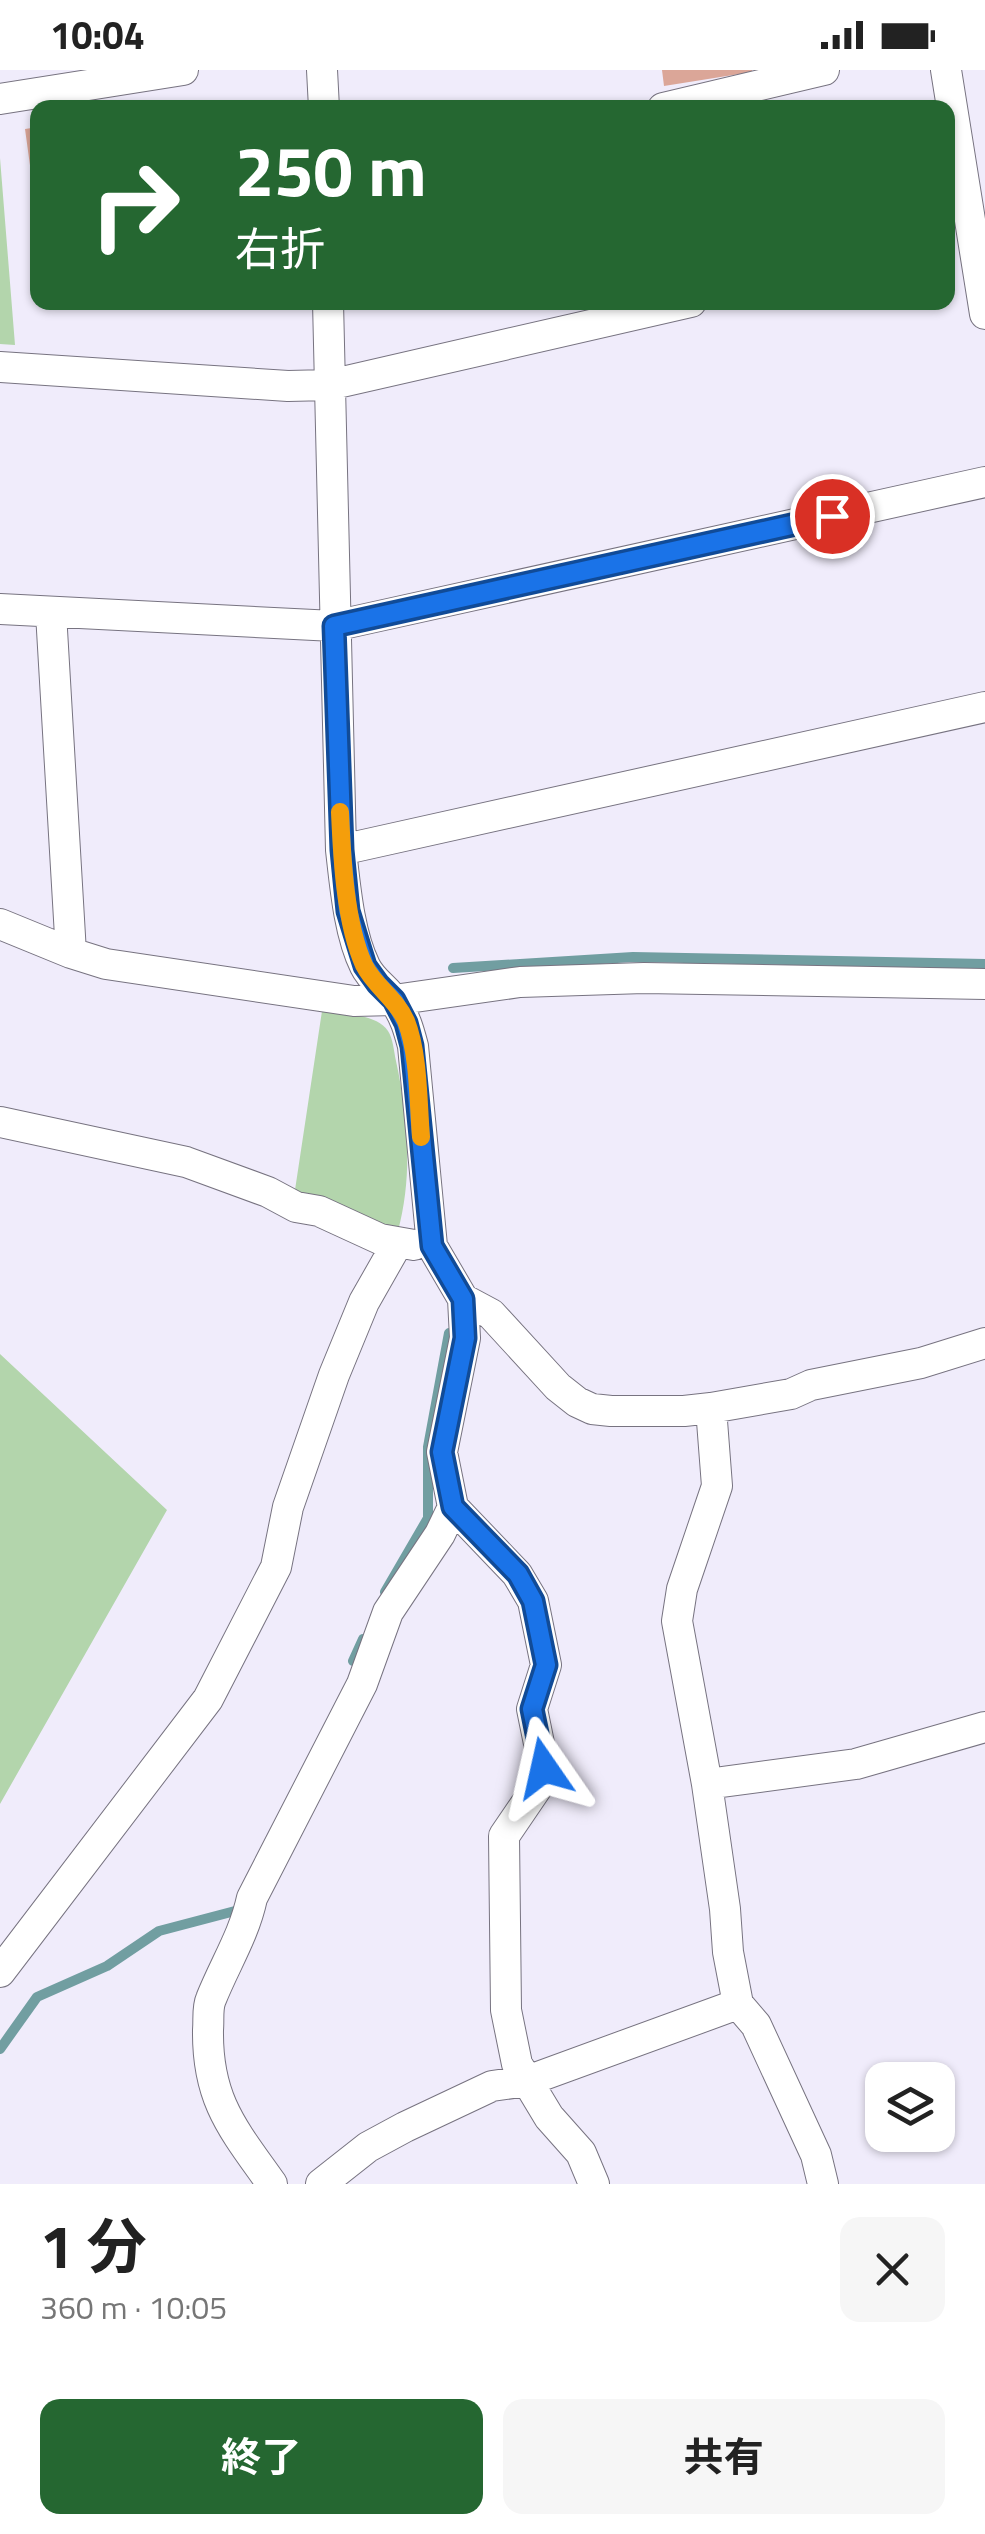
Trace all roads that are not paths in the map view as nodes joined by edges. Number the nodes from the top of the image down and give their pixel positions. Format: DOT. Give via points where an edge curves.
graph roads {
  1 [pos="183,70"];
  2 [pos="322,70"];
  3 [pos="824,70"];
  4 [pos="946,70"];
  5 [pos="0,99"];
  6 [pos="324,100"];
  7 [pos="697,100"];
  8 [pos="950,100"];
  9 [pos="955,139"];
  10 [pos="968,239"];
  11 [pos="328,310"];
  12 [pos="657,310"];
  13 [pos="985,314"];
  14 [pos="0,367"];
  15 [pos="329,386"];
  16 [pos="985,482"];
  17 [pos="0,610"];
  18 [pos="51,612"];
  19 [pos="334,626"];
  20 [pos="985,707"];
  21 [pos="342,850"];
  22 [pos="0,924"];
  23 [pos="71,953"];
  24 [pos="985,984"];
  25 [pos="394,1000"];
  26 [pos="0,1122"];
  27 [pos="397,1244"];
  28 [pos="432,1246"];
  29 [pos="463,1299"];
  30 [pos="985,1343"];
  31 [pos="712,1408"];
  32 [pos="453,1507"];
  33 [pos="985,1727"];
  34 [pos="706,1784"];
  35 [pos="0,1972"];
  36 [pos="738,2004"];
  37 [pos="527,2081"];
  38 [pos="272,2184"];
  39 [pos="321,2184"];
  40 [pos="594,2184"];
  41 [pos="823,2184"];
  1 -- 5 [label="street"];
  2 -- 6 [label="street"];
  3 -- 7 [label="street"];
  4 -- 8 [label="street"];
  9 -- 10 [label="street"];
  10 -- 13 [label="street"];
  11 -- 15 [label="street"];
  12 -- 15 [label="street"];
  14 -- 15 [label="street"];
  15 -- 19 [label="street"];
  16 -- 19 [label="street"];
  17 -- 18 [label="street"];
  18 -- 19 [label="street"];
  18 -- 23 [label="street"];
  19 -- 21 [label="street"];
  20 -- 21 [label="street"];
  21 -- 25 [label="street" via="348,911 365,966"];
  22 -- 23 [label="street"];
  23 -- 25 [label="street" via="331,999"];
  24 -- 25 [label="street" via="644,978 520,982"];
  25 -- 28 [label="street" via="412,1046"];
  26 -- 27 [label="street" via="186,1162"];
  27 -- 28 [label="street"];
  27 -- 35 [label="street" via="334,1375 288,1507 276,1566 208,1699"];
  28 -- 29 [label="street"];
  29 -- 31 [label="street" via="491,1314 576,1402 592,1409"];
  29 -- 32 [label="street" via="465,1338 442,1452"];
  30 -- 31 [label="street"];
  31 -- 34 [label="street" via="717,1486 677,1620"];
  32 -- 37 [label="street" via="518,1574 533,1601 546,1665 532,1709 544,1768 504,1836 506,2010"];
  32 -- 38 [label="street" via="388,1612 362,1684 252,1898 209,2004 214,2088 226,2118"];
  33 -- 34 [label="street" via="856,1764"];
  34 -- 36 [label="street"];
  36 -- 37 [label="street"];
  36 -- 41 [label="street" via="756,2025"];
  37 -- 39 [label="street" via="492,2086 405,2127"];
  37 -- 40 [label="street" via="548,2118 580,2153"];
}
